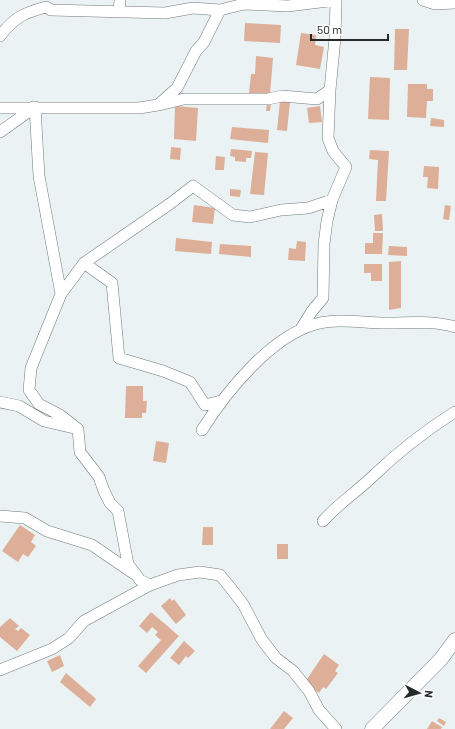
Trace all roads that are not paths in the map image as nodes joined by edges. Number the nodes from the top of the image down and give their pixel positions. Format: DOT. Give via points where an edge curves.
graph roads {
  1 [pos="120,0"];
  2 [pos="336,0"];
  3 [pos="423,0"];
  4 [pos="239,2"];
  5 [pos="455,3"];
  6 [pos="49,5"];
  7 [pos="220,10"];
  8 [pos="119,12"];
  9 [pos="0,36"];
  10 [pos="330,90"];
  11 [pos="158,105"];
  12 [pos="34,107"];
  13 [pos="0,108"];
  14 [pos="0,132"];
  15 [pos="332,200"];
  16 [pos="84,263"];
  17 [pos="61,294"];
  18 [pos="455,326"];
  19 [pos="301,329"];
  20 [pos="221,401"];
  21 [pos="0,402"];
  22 [pos="455,412"];
  23 [pos="78,429"];
  24 [pos="202,430"];
  25 [pos="0,516"];
  26 [pos="323,521"];
  27 [pos="134,573"];
  28 [pos="150,585"];
  29 [pos="455,641"];
  30 [pos="0,670"];
  31 [pos="336,729"];
  32 [pos="372,729"];
  1 -- 8 [label="street"];
  2 -- 4 [label="street" via="288,6"];
  2 -- 10 [label="street"];
  3 -- 5 [label="street" via="435,4"];
  4 -- 7 [label="street"];
  6 -- 8 [label="street"];
  6 -- 9 [label="street" via="28,11 12,21"];
  7 -- 8 [label="street" via="193,8 165,13"];
  7 -- 11 [label="street" via="177,88"];
  10 -- 11 [label="street" via="317,99 282,96 268,99 184,99"];
  10 -- 15 [label="street" via="328,138 333,151 346,167"];
  11 -- 12 [label="street" via="139,108"];
  12 -- 13 [label="street"];
  12 -- 14 [label="street"];
  12 -- 17 [label="street" via="38,176"];
  15 -- 16 [label="street" via="308,208 281,210 250,217 233,215 193,186 171,204"];
  15 -- 19 [label="street" via="324,244 323,298"];
  16 -- 17 [label="street"];
  16 -- 20 [label="street" via="112,283 119,358 190,382 205,405"];
  17 -- 23 [label="street" via="31,368 29,390 39,404 60,415"];
  18 -- 19 [label="street" via="438,322 384,323 355,320 317,324"];
  19 -- 20 [label="street" via="280,342 249,370"];
  20 -- 24 [label="street"];
  21 -- 23 [label="street" via="19,406 44,420"];
  22 -- 26 [label="street" via="405,446 334,508"];
  23 -- 27 [label="street" via="80,452 99,477 107,497 118,511 125,554"];
  25 -- 27 [label="street" via="25,518 46,531 92,544"];
  27 -- 28 [label="street"];
  28 -- 30 [label="street" via="84,621 69,638 52,649"];
  28 -- 31 [label="street" via="178,575 200,572 220,575 243,604 262,640 276,658 293,671 309,691 319,710"];
  29 -- 32 [label="street" via="441,659"];
}
